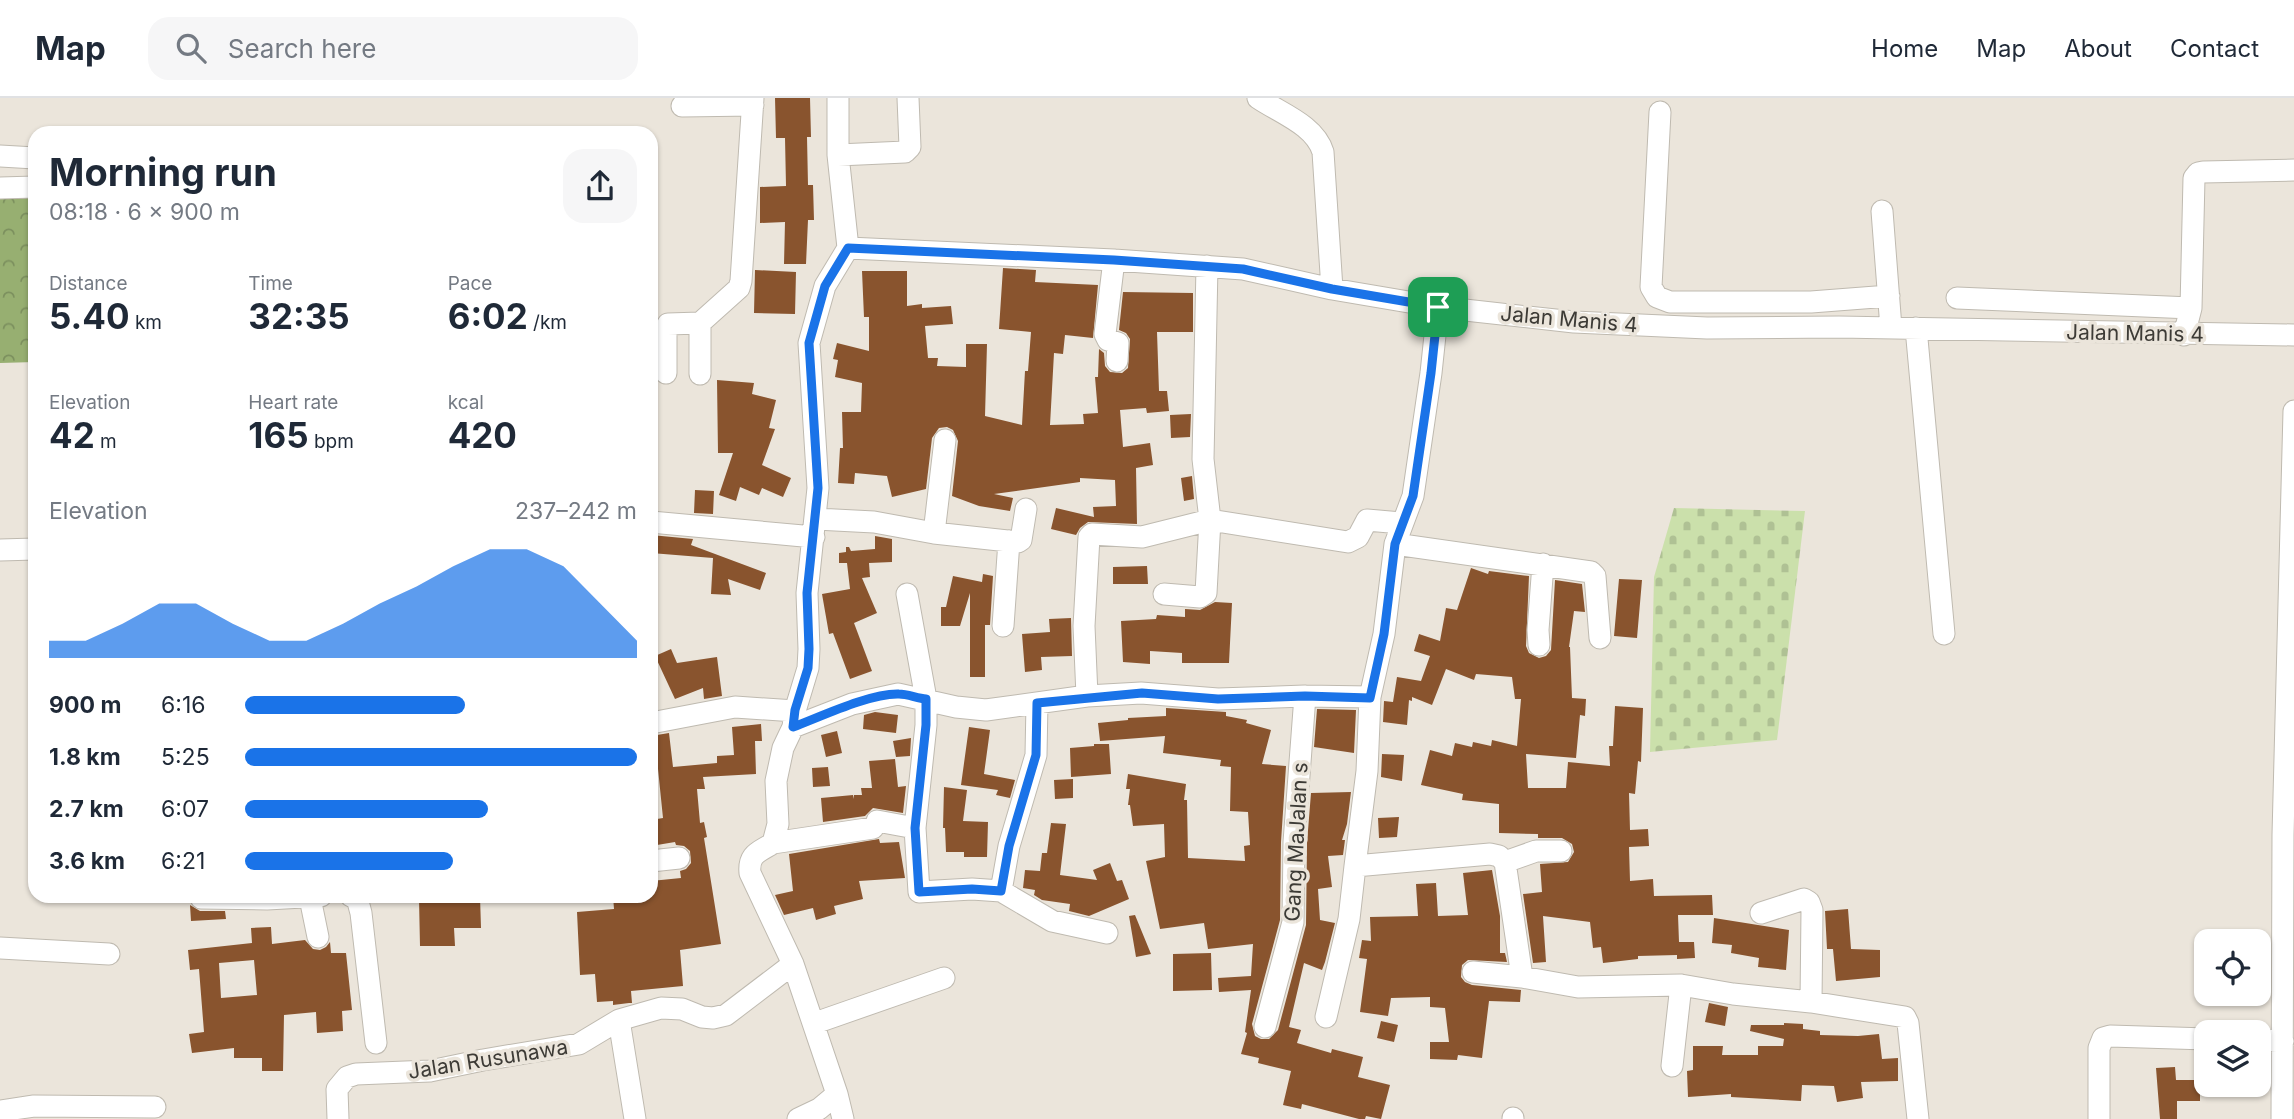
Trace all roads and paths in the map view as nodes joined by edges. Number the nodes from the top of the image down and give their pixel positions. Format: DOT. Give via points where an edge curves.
graph roads {
  1 [pos="838,98"];
  2 [pos="908,98"];
  3 [pos="1258,98"];
  4 [pos="753,101"];
  5 [pos="682,106"];
  6 [pos="1660,112"];
  7 [pos="838,155"];
  8 [pos="0,156"];
  9 [pos="28,158"];
  10 [pos="2294,170"];
  11 [pos="28,187"];
  12 [pos="0,188"];
  13 [pos="1882,211"];
  14 [pos="848,248"];
  15 [pos="1207,265"];
  16 [pos="1112,275"];
  17 [pos="1332,289"];
  18 [pos="1889,296"];
  19 [pos="1958,298"];
  20 [pos="1438,307"];
  21 [pos="2191,308"];
  22 [pos="700,323"];
  23 [pos="1891,328"];
  24 [pos="1916,328"];
  25 [pos="2184,335"];
  26 [pos="2294,335"];
  27 [pos="1117,361"];
  28 [pos="666,373"];
  29 [pos="700,374"];
  30 [pos="2294,411"];
  31 [pos="945,440"];
  32 [pos="1026,509"];
  33 [pos="1210,520"];
  34 [pos="658,522"];
  35 [pos="1401,523"];
  36 [pos="815,528"];
  37 [pos="934,533"];
  38 [pos="1009,541"];
  39 [pos="1395,544"];
  40 [pos="28,549"];
  41 [pos="0,551"];
  42 [pos="1543,565"];
  43 [pos="907,594"];
  44 [pos="1164,594"];
  45 [pos="1003,626"];
  46 [pos="1944,634"];
  47 [pos="1600,638"];
  48 [pos="1539,645"];
  49 [pos="1087,696"];
  50 [pos="1305,696"];
  51 [pos="1370,698"];
  52 [pos="926,699"];
  53 [pos="1037,703"];
  54 [pos="794,719"];
  55 [pos="658,722"];
  56 [pos="915,828"];
  57 [pos="2288,835"];
  58 [pos="773,842"];
  59 [pos="1561,851"];
  60 [pos="680,858"];
  61 [pos="658,860"];
  62 [pos="1505,862"];
  63 [pos="1355,866"];
  64 [pos="1001,891"];
  65 [pos="316,903"];
  66 [pos="359,903"];
  67 [pos="1760,913"];
  68 [pos="1107,933"];
  69 [pos="318,937"];
  70 [pos="0,948"];
  71 [pos="109,954"];
  72 [pos="793,964"];
  73 [pos="1473,972"];
  74 [pos="1522,977"];
  75 [pos="944,978"];
  76 [pos="1681,985"];
  77 [pos="1811,1002"];
  78 [pos="1326,1017"];
  79 [pos="619,1020"];
  80 [pos="815,1023"];
  81 [pos="1265,1027"];
  82 [pos="2194,1039"];
  83 [pos="2271,1040"];
  84 [pos="2283,1041"];
  85 [pos="376,1043"];
  86 [pos="1672,1066"];
  87 [pos="838,1094"];
  88 [pos="2286,1106"];
  89 [pos="155,1107"];
  90 [pos="0,1111"];
  91 [pos="34,1112"];
  92 [pos="134,1112"];
  93 [pos="338,1119"];
  94 [pos="635,1119"];
  95 [pos="798,1119"];
  96 [pos="843,1119"];
  97 [pos="1918,1119"];
  98 [pos="2099,1119"];
  1 -- 7 [label="street"];
  2 -- 7 [label="street" via="910,146 905,152"];
  3 -- 17 [label="street" via="1320,141"];
  4 -- 5 [label="street"];
  4 -- 22 [label="street" via="741,281"];
  6 -- 18 [label="street" via="1651,287 1657,297 1670,302 1811,302"];
  7 -- 14 [label="street"];
  8 -- 9 [label="street"];
  10 -- 21 [label="street" via="2203,172 2194,178"];
  11 -- 12 [label="street"];
  13 -- 18 [label="street"];
  14 -- 16 [label="street, Jalan Manis 4"];
  14 -- 36 [label="street" via="825,286 809,343 818,488"];
  15 -- 16 [label="street, Jalan Manis 4"];
  15 -- 17 [label="street, Jalan Manis 4"];
  15 -- 33 [label="street" via="1203,459"];
  16 -- 27 [label="street" via="1105,334 1118,343"];
  17 -- 20 [label="street, Jalan Manis 4"];
  18 -- 23 [label="street"];
  19 -- 21 [label="street"];
  20 -- 23 [label="street, Jalan Manis 4" via="1574,322 1694,328"];
  20 -- 35 [label="street" via="1413,496"];
  21 -- 25 [label="street"];
  22 -- 28 [label="street" via="668,324"];
  22 -- 29 [label="street"];
  23 -- 24 [label="street, Jalan Manis 4"];
  24 -- 25 [label="street, Jalan Manis 4"];
  24 -- 46 [label="street"];
  25 -- 26 [label="street, Jalan Manis 4"];
  30 -- 57 [label="street"];
  31 -- 37 [label="street"];
  32 -- 38 [label="street" via="1021,540"];
  33 -- 35 [label="street" via="1349,542 1358,537 1367,520"];
  33 -- 44 [label="street" via="1206,593 1200,597"];
  33 -- 49 [label="street" via="1142,537 1090,536 1084,626"];
  34 -- 36 [label="street"];
  35 -- 39 [label="street"];
  36 -- 37 [label="street" via="874,522"];
  36 -- 54 [label="street" via="807,593 808,668"];
  37 -- 38 [label="street"];
  38 -- 45 [label="street"];
  39 -- 42 [label="street"];
  39 -- 51 [label="street" via="1384,634"];
  40 -- 41 [label="street"];
  42 -- 47 [label="street" via="1593,573"];
  42 -- 48 [label="street"];
  43 -- 52 [label="street"];
  49 -- 50 [label="street" via="1142,693 1249,700"];
  49 -- 53 [label="street"];
  50 -- 51 [label="street"];
  50 -- 81 [label="street, Gang MaJalan s" via="1293,922"];
  51 -- 63 [label="street" via="1367,771"];
  52 -- 53 [label="street" via="986,710"];
  52 -- 54 [label="street" via="898,694"];
  52 -- 56 [label="street"];
  53 -- 64 [label="street" via="1036,755"];
  54 -- 55 [label="street" via="735,707"];
  54 -- 58 [label="street" via="776,781 778,824"];
  56 -- 58 [label="street" via="875,824"];
  56 -- 64 [label="street" via="919,892"];
  57 -- 84 [label="street"];
  58 -- 72 [label="street" via="750,859 750,873"];
  59 -- 62 [label="street" via="1536,851"];
  60 -- 61 [label="street"];
  62 -- 63 [label="street" via="1490,854"];
  62 -- 74 [label="street"];
  63 -- 78 [label="street" via="1349,919"];
  64 -- 68 [label="street" via="1052,920"];
  65 -- 69 [label="street"];
  66 -- 85 [label="street"];
  67 -- 77 [label="street" via="1804,899 1810,902"];
  70 -- 71 [label="street"];
  72 -- 79 [label="street, Jalan Rusunawa" via="726,1015 702,1017 682,1009 661,1008"];
  72 -- 80 [label="street"];
  73 -- 74 [label="street"];
  74 -- 76 [label="street" via="1578,987"];
  75 -- 80 [label="street"];
  76 -- 77 [label="street"];
  76 -- 86 [label="street"];
  77 -- 97 [label="street" via="1905,1017"];
  79 -- 93 [label="street, Jalan Rusunawa" via="579,1044 430,1071 347,1077 337,1089"];
  79 -- 94 [label="street"];
  80 -- 87 [label="street"];
  82 -- 98 [label="street" via="2103,1038 2099,1048"];
  83 -- 84 [label="street"];
  84 -- 88 [label="street"];
  87 -- 95 [label="street"];
  87 -- 96 [label="street"];
  89 -- 92 [label="street"];
  90 -- 91 [label="street"];
  91 -- 92 [label="street"];
}
